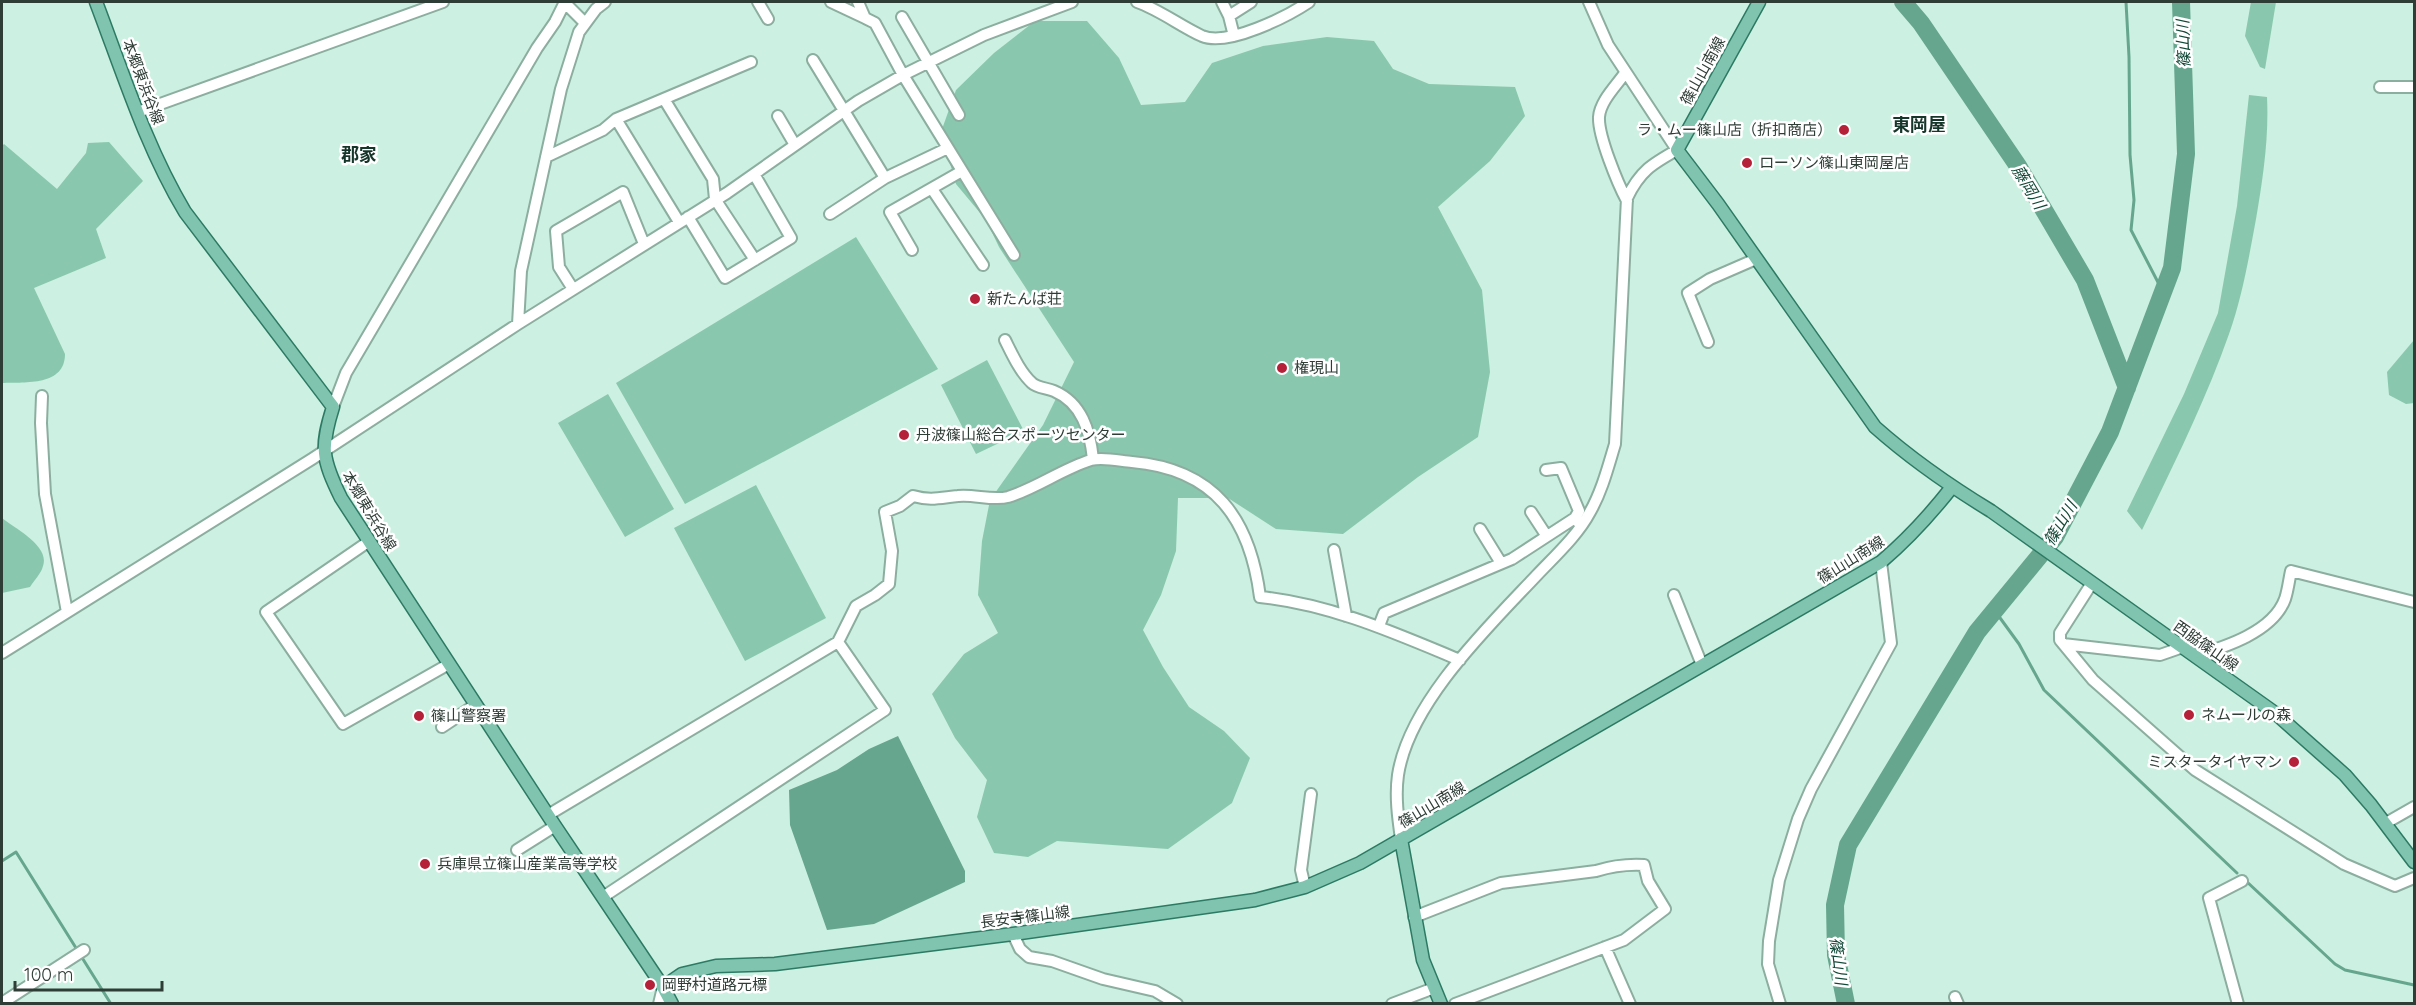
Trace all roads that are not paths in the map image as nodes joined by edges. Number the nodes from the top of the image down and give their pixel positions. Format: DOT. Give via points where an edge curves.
graph roads {
  1 [pos="96,2"];
  2 [pos="443,2"];
  3 [pos="605,2"];
  4 [pos="758,2"];
  5 [pos="831,2"];
  6 [pos="858,2"];
  7 [pos="1072,2"];
  8 [pos="1137,2"];
  9 [pos="1222,2"];
  10 [pos="1251,2"];
  11 [pos="1310,2"];
  12 [pos="1589,2"];
  13 [pos="1759,2"];
  14 [pos="568,3"];
  15 [pos="902,16"];
  16 [pos="1229,16"];
  17 [pos="865,18"];
  18 [pos="768,19"];
  19 [pos="585,23"];
  20 [pos="1234,36"];
  21 [pos="813,60"];
  22 [pos="751,62"];
  23 [pos="929,62"];
  24 [pos="1625,73"];
  25 [pos="903,75"];
  26 [pos="2380,87"];
  27 [pos="2415,87"];
  28 [pos="664,99"];
  29 [pos="843,111"];
  30 [pos="138,112"];
  31 [pos="959,115"];
  32 [pos="778,116"];
  33 [pos="616,119"];
  34 [pos="795,145"];
  35 [pos="948,148"];
  36 [pos="1677,150"];
  37 [pos="546,157"];
  38 [pos="962,171"];
  39 [pos="754,174"];
  40 [pos="885,178"];
  41 [pos="932,189"];
  42 [pos="715,199"];
  43 [pos="1627,201"];
  44 [pos="830,214"];
  45 [pos="684,220"];
  46 [pos="644,244"];
  47 [pos="912,250"];
  48 [pos="1014,255"];
  49 [pos="1756,259"];
  50 [pos="755,260"];
  51 [pos="982,265"];
  52 [pos="573,290"];
  53 [pos="518,324"];
  54 [pos="1005,340"];
  55 [pos="1708,342"];
  56 [pos="42,396"];
  57 [pos="333,407"];
  58 [pos="323,450"];
  59 [pos="1094,459"];
  60 [pos="1546,471"];
  61 [pos="1952,487"];
  62 [pos="1531,512"];
  63 [pos="1578,522"];
  64 [pos="1480,529"];
  65 [pos="1546,535"];
  66 [pos="369,542"];
  67 [pos="1334,550"];
  68 [pos="1881,562"];
  69 [pos="1501,563"];
  70 [pos="2090,582"];
  71 [pos="1674,595"];
  72 [pos="2415,602"];
  73 [pos="67,612"];
  74 [pos="1346,616"];
  75 [pos="1378,626"];
  76 [pos="838,642"];
  77 [pos="2063,645"];
  78 [pos="2183,647"];
  79 [pos="2,653"];
  80 [pos="2195,656"];
  81 [pos="1460,660"];
  82 [pos="449,664"];
  83 [pos="1702,665"];
  84 [pos="476,705"];
  85 [pos="442,727"];
  86 [pos="1311,794"];
  87 [pos="2415,807"];
  88 [pos="551,820"];
  89 [pos="2386,823"];
  90 [pos="1401,839"];
  91 [pos="518,850"];
  92 [pos="2415,862"];
  93 [pos="2415,878"];
  94 [pos="2242,881"];
  95 [pos="1305,887"];
  96 [pos="603,897"];
  97 [pos="1414,917"];
  98 [pos="1013,934"];
  99 [pos="1605,947"];
  100 [pos="84,950"];
  101 [pos="663,987"];
  102 [pos="1434,988"];
  103 [pos="2,1003"];
  104 [pos="659,1004"];
  105 [pos="672,1004"];
  106 [pos="1177,1004"];
  107 [pos="1392,1004"];
  108 [pos="1441,1004"];
  109 [pos="1455,1004"];
  110 [pos="1630,1004"];
  111 [pos="1780,1004"];
  112 [pos="2238,1004"];
  1 -- 30 [label="main road, 本郷東浜谷線"];
  2 -- 30 [label="street"];
  3 -- 19 [label="street"];
  4 -- 18 [label="street"];
  5 -- 17 [label="street"];
  6 -- 17 [label="street"];
  7 -- 23 [label="street" via="984,35"];
  8 -- 20 [label="street" via="1205,38"];
  9 -- 16 [label="street"];
  10 -- 16 [label="street"];
  11 -- 20 [label="street"];
  12 -- 24 [label="street"];
  13 -- 36 [label="main road, 篠山山南線"];
  14 -- 19 [label="street"];
  14 -- 57 [label="street" via="537,48 346,373"];
  15 -- 23 [label="street"];
  16 -- 20 [label="street"];
  17 -- 25 [label="street" via="875,23"];
  19 -- 37 [label="street" via="561,89"];
  21 -- 29 [label="street"];
  22 -- 28 [label="street"];
  23 -- 25 [label="street"];
  23 -- 31 [label="street"];
  24 -- 36 [label="street"];
  24 -- 43 [label="street" via="1605,100 1599,117 1616,181"];
  25 -- 29 [label="street"];
  25 -- 35 [label="street"];
  26 -- 27 [label="street"];
  28 -- 33 [label="street"];
  28 -- 42 [label="street" via="713,178"];
  29 -- 34 [label="street"];
  29 -- 40 [label="street"];
  30 -- 57 [label="main road, 本郷東浜谷線" via="168,184 185,212"];
  32 -- 34 [label="street"];
  33 -- 37 [label="street" via="603,130"];
  33 -- 45 [label="street"];
  34 -- 39 [label="street"];
  35 -- 38 [label="street"];
  35 -- 40 [label="street"];
  36 -- 43 [label="street" via="1648,166"];
  36 -- 49 [label="main road"];
  37 -- 53 [label="street" via="521,272"];
  38 -- 41 [label="street"];
  38 -- 48 [label="street"];
  39 -- 42 [label="street"];
  39 -- 50 [label="street" via="791,238"];
  40 -- 44 [label="street"];
  41 -- 47 [label="street" via="890,212"];
  41 -- 51 [label="street"];
  42 -- 45 [label="street"];
  42 -- 50 [label="street"];
  43 -- 63 [label="street" via="1615,444 1590,514"];
  45 -- 46 [label="street"];
  45 -- 50 [label="street" via="725,278"];
  46 -- 52 [label="street"];
  46 -- 52 [label="street" via="622,192 556,231 559,267"];
  49 -- 55 [label="street" via="1688,293"];
  49 -- 61 [label="main road" via="1875,427"];
  52 -- 53 [label="street"];
  53 -- 58 [label="street"];
  54 -- 59 [label="street" via="1033,384 1055,391 1081,411"];
  56 -- 73 [label="street" via="45,494"];
  57 -- 58 [label="main road, 本郷東浜谷線"];
  58 -- 66 [label="main road, 本郷東浜谷線" via="328,473"];
  58 -- 73 [label="street"];
  59 -- 74 [label="street" via="1168,468 1192,479 1222,499 1236,518 1260,597 1291,600"];
  59 -- 76 [label="street" via="1006,497 959,496 928,501 913,496 885,512 892,551 889,584 856,606"];
  60 -- 63 [label="street" via="1561,468 1579,511"];
  61 -- 68 [label="main road, 篠山山南線" via="1930,516"];
  61 -- 70 [label="main road, 西脇篠山線"];
  62 -- 65 [label="street"];
  63 -- 65 [label="street"];
  63 -- 81 [label="street"];
  64 -- 69 [label="street"];
  65 -- 69 [label="street"];
  66 -- 82 [label="main road, 本郷東浜谷線"];
  66 -- 82 [label="street" via="266,612 342,724"];
  67 -- 74 [label="street"];
  68 -- 83 [label="main road, 篠山山南線"];
  68 -- 111 [label="street" via="1891,643 1811,789 1779,879 1768,964"];
  69 -- 75 [label="street" via="1384,613"];
  70 -- 77 [label="street" via="2060,633"];
  70 -- 78 [label="main road, 西脇篠山線"];
  71 -- 83 [label="street"];
  72 -- 80 [label="street" via="2291,571 2285,600 2273,617 2253,633"];
  73 -- 79 [label="street"];
  74 -- 75 [label="street"];
  75 -- 81 [label="street"];
  76 -- 88 [label="street"];
  76 -- 96 [label="street" via="885,710"];
  77 -- 78 [label="street" via="2160,655"];
  77 -- 93 [label="street" via="2093,680 2195,770 2344,864 2395,886"];
  78 -- 80 [label="main road, 西脇篠山線"];
  80 -- 89 [label="main road, 西脇篠山線" via="2314,745"];
  81 -- 90 [label="street" via="1440,682 1404,755 1397,794"];
  82 -- 84 [label="main road, 本郷東浜谷線"];
  83 -- 90 [label="main road, 篠山山南線"];
  84 -- 85 [label="street"];
  84 -- 88 [label="main road, 本郷東浜谷線"];
  86 -- 95 [label="street" via="1301,870"];
  87 -- 89 [label="street"];
  88 -- 91 [label="street"];
  88 -- 96 [label="main road, 本郷東浜谷線"];
  89 -- 92 [label="main road, 西脇篠山線"];
  90 -- 95 [label="main road, 長安寺篠山線" via="1360,863"];
  90 -- 97 [label="main road, 篠山山南線"];
  94 -- 112 [label="street" via="2209,898"];
  95 -- 98 [label="main road, 長安寺篠山線" via="1255,900"];
  96 -- 101 [label="main road, 本郷東浜谷線"];
  97 -- 99 [label="street" via="1500,883 1610,866 1644,866 1665,909 1624,940"];
  97 -- 102 [label="main road, 篠山山南線"];
  98 -- 101 [label="main road, 長安寺篠山線" via="775,964 716,966 682,974"];
  98 -- 106 [label="street" via="1029,957 1155,991"];
  99 -- 109 [label="street"];
  99 -- 110 [label="street"];
  100 -- 103 [label="street"];
  101 -- 104 [label="street"];
  101 -- 105 [label="main road"];
  102 -- 107 [label="street"];
  102 -- 108 [label="main road, 篠山山南線"];
}
